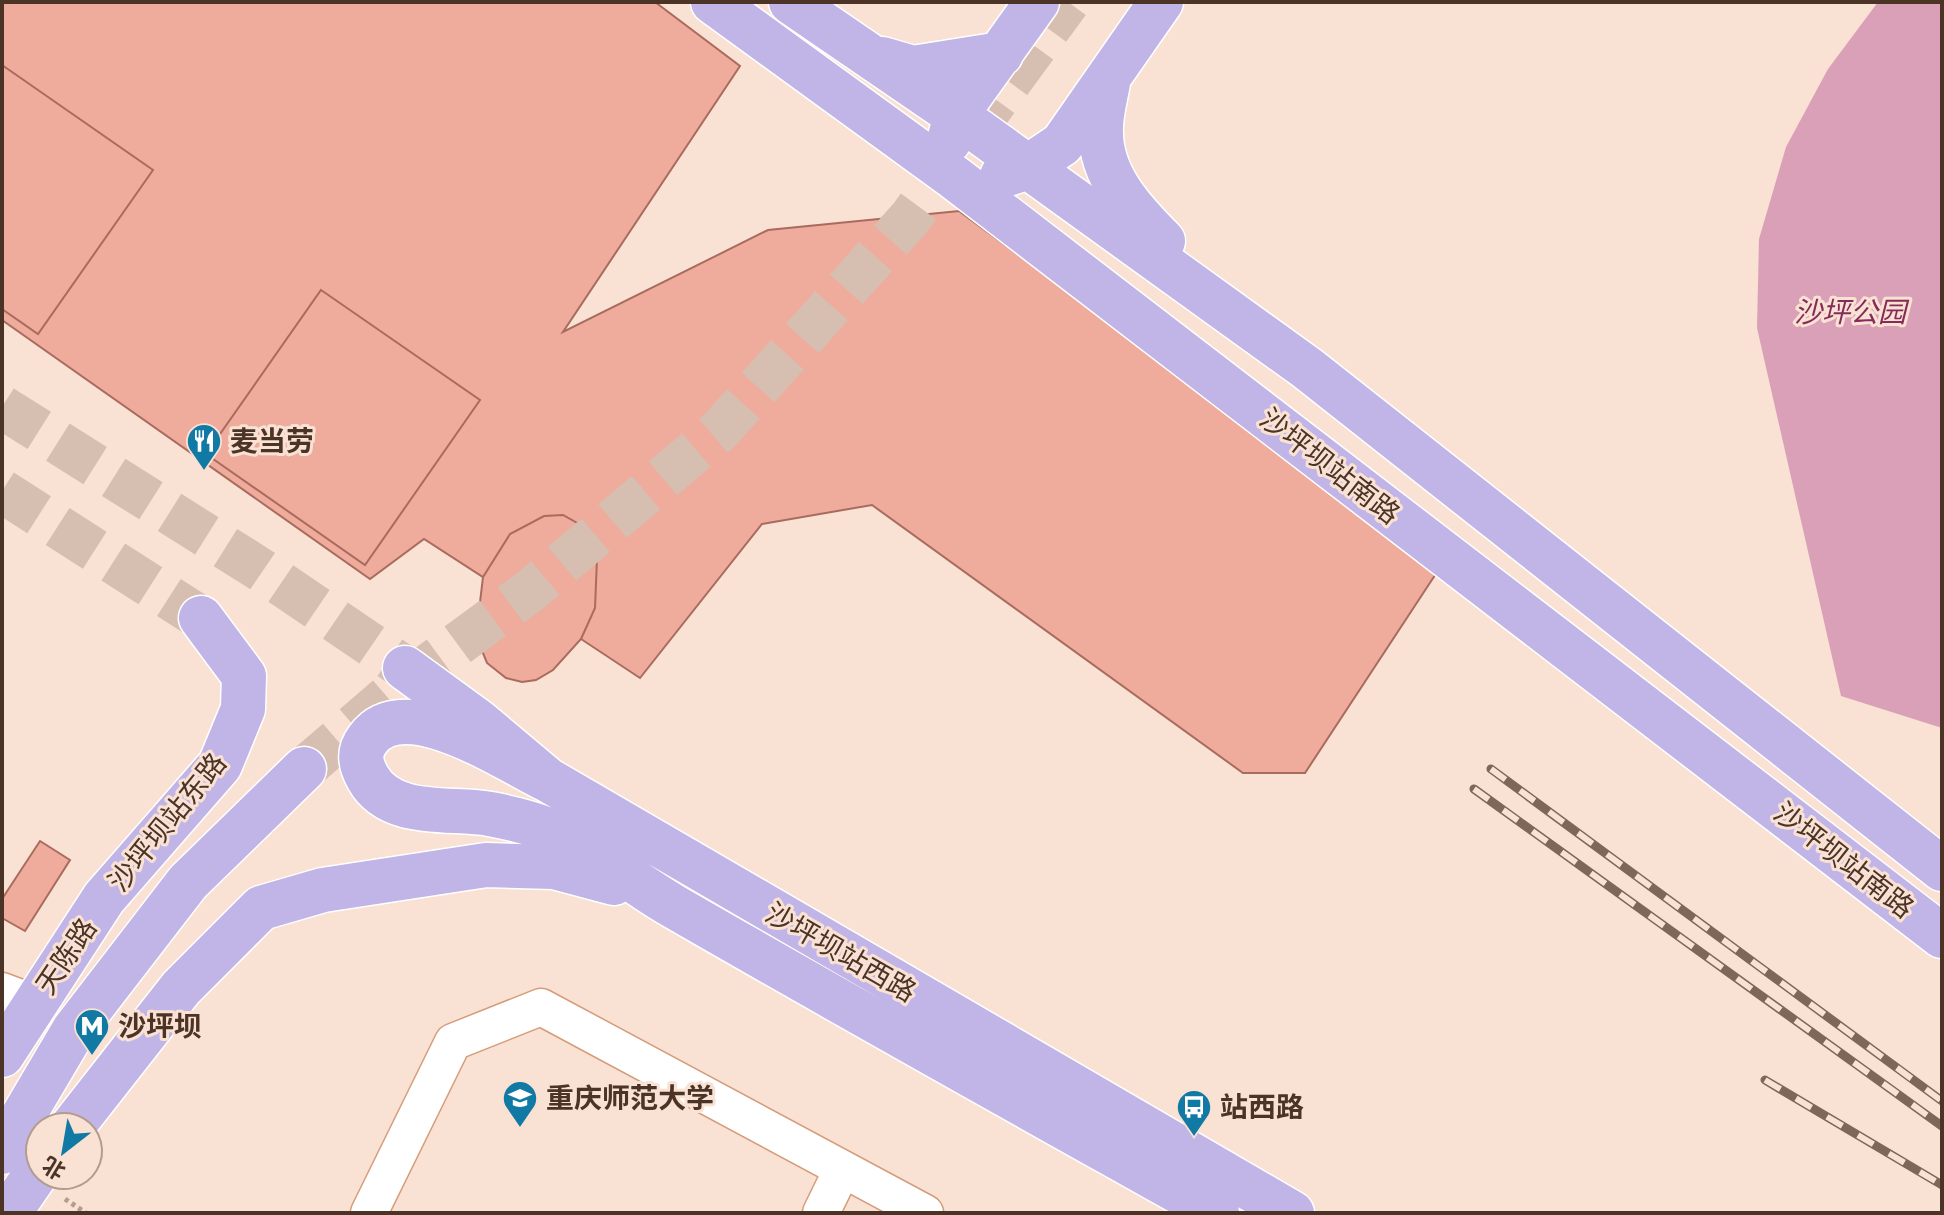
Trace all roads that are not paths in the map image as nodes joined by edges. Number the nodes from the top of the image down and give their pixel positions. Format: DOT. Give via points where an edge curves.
graph roads {
  1 [pos="713,2"];
  2 [pos="791,2"];
  3 [pos="1037,2"];
  4 [pos="1161,2"];
  5 [pos="864,53"];
  6 [pos="1001,54"];
  7 [pos="1108,80"];
  8 [pos="956,115"];
  9 [pos="1028,167"];
  10 [pos="955,178"];
  11 [pos="1307,368"];
  12 [pos="201,618"];
  13 [pos="405,668"];
  14 [pos="304,769"];
  15 [pos="548,780"];
  16 [pos="1942,869"];
  17 [pos="104,898"];
  18 [pos="669,904"];
  19 [pos="1942,936"];
  20 [pos="18,997"];
  21 [pos="2,1055"];
  22 [pos="85,1111"];
  23 [pos="2,1152"];
  24 [pos="842,1170"];
  25 [pos="41,1191"];
  26 [pos="9,1213"];
  27 [pos="369,1213"];
  28 [pos="821,1213"];
  29 [pos="925,1213"];
  30 [pos="1217,1213"];
  31 [pos="1292,1213"];
  1 -- 10 [label="main road, 沙坪坝站南路"];
  2 -- 5 [label="main road, 沙坪坝站南路"];
  3 -- 6 [label="main road"];
  4 -- 7 [label="main road"];
  5 -- 6 [label="main road" via="913,68"];
  5 -- 8 [label="main road, 沙坪坝站南路"];
  6 -- 8 [label="main road"];
  7 -- 9 [label="main road" via="1062,144"];
  7 -- 11 [label="main road" via="1100,135 1109,171 1130,209"];
  8 -- 9 [label="main road, 沙坪坝站南路"];
  8 -- 10 [label="main road" via="949,139"];
  9 -- 10 [label="main road" via="995,179"];
  9 -- 11 [label="main road, 沙坪坝站南路"];
  10 -- 19 [label="main road, 沙坪坝站南路"];
  11 -- 16 [label="main road, 沙坪坝站南路"];
  12 -- 17 [label="main road, 沙坪坝站东路" via="244,676 243,709 220,765"];
  13 -- 15 [label="main road, 沙坪坝站西路"];
  14 -- 23 [label="main road" via="188,882 74,1030"];
  15 -- 18 [label="main road" via="430,723 390,722 375,729 362,747 361,765 370,782 398,802 542,827"];
  15 -- 31 [label="main road, 沙坪坝站西路"];
  17 -- 20 [label="main road, 天陈路"];
  18 -- 22 [label="main road" via="589,874 486,865 323,890 261,908 181,988"];
  18 -- 30 [label="main road, 沙坪坝站西路"];
  20 -- 21 [label="main road, 天陈路"];
  24 -- 27 [label="street" via="541,1007 453,1042"];
  24 -- 28 [label="street"];
  24 -- 29 [label="street"];
  25 -- 26 [label="main road"];
}
